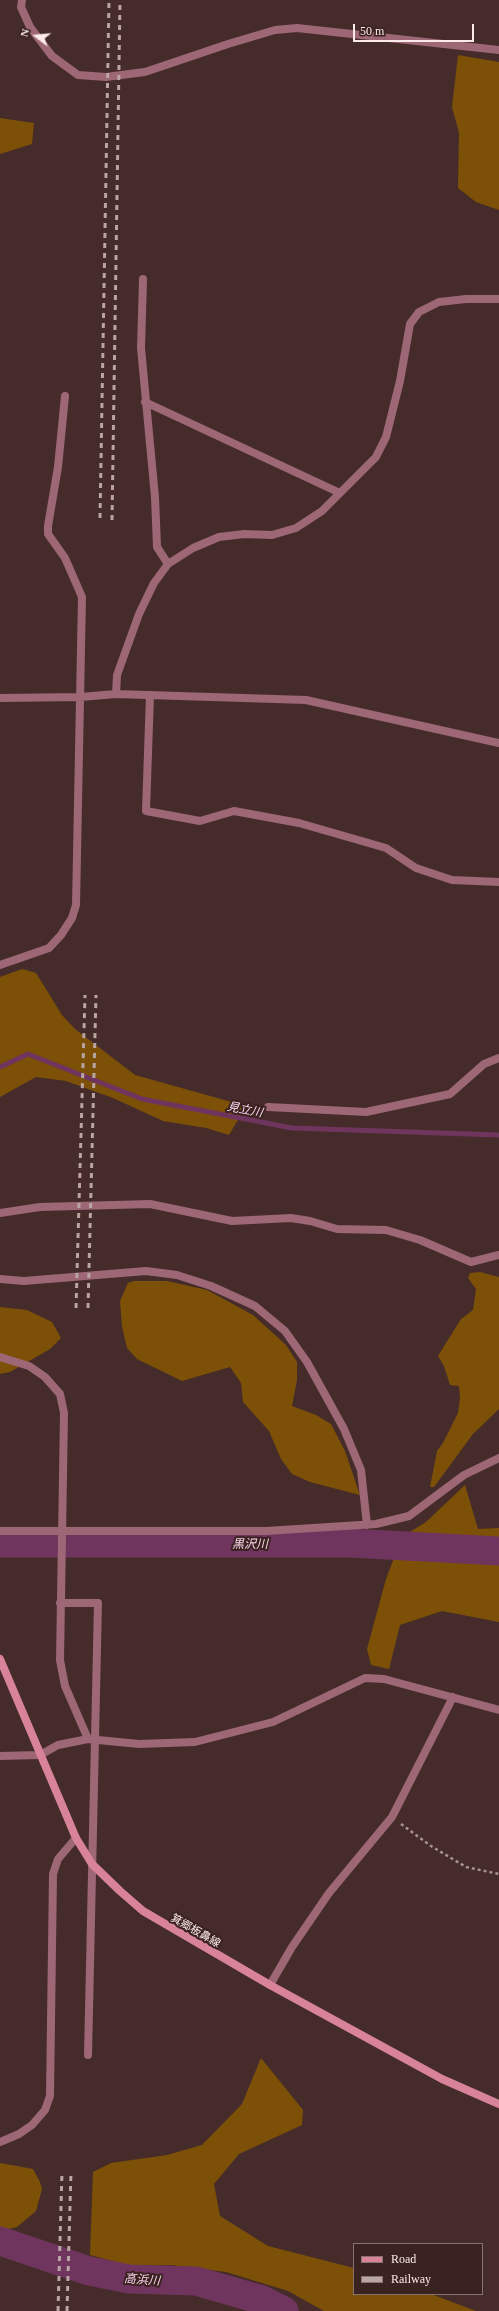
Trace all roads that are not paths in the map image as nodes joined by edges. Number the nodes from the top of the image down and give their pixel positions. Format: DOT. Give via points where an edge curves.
graph roads {
  1 [pos="22,3"];
  2 [pos="499,50"];
  3 [pos="143,279"];
  4 [pos="499,299"];
  5 [pos="65,396"];
  6 [pos="145,402"];
  7 [pos="340,493"];
  8 [pos="168,564"];
  9 [pos="116,694"];
  10 [pos="150,695"];
  11 [pos="81,697"];
  12 [pos="0,698"];
  13 [pos="499,744"];
  14 [pos="499,882"];
  15 [pos="0,965"];
  16 [pos="499,1058"];
  17 [pos="268,1107"];
  18 [pos="0,1213"];
  19 [pos="499,1255"];
  20 [pos="0,1279"];
  21 [pos="0,1358"];
  22 [pos="499,1458"];
  23 [pos="367,1525"];
  24 [pos="61,1531"];
  25 [pos="0,1532"];
  26 [pos="60,1603"];
  27 [pos="0,1659"];
  28 [pos="453,1697"];
  29 [pos="499,1710"];
  30 [pos="91,1739"];
  31 [pos="0,1756"];
  32 [pos="40,1756"];
  33 [pos="76,1838"];
  34 [pos="92,1864"];
  35 [pos="270,1985"];
  36 [pos="88,2055"];
  37 [pos="499,2104"];
  38 [pos="0,2142"];
  1 -- 2 [label="street" via="30,27 52,56 78,75 106,77 145,72 261,34 297,28"];
  3 -- 6 [label="street" via="141,348"];
  4 -- 7 [label="street" via="439,302 419,312 410,324 400,381 386,437 376,457"];
  5 -- 11 [label="street" via="48,534 65,558 82,597"];
  6 -- 7 [label="street"];
  6 -- 8 [label="street" via="155,497 157,546"];
  7 -- 8 [label="street" via="322,511 296,528 272,535 244,534 219,537 193,548"];
  8 -- 9 [label="street" via="154,583 139,614 117,675"];
  9 -- 10 [label="street"];
  9 -- 11 [label="street"];
  10 -- 13 [label="street" via="306,700"];
  10 -- 14 [label="street" via="146,811 200,821 234,811 299,823 386,848 416,868 452,880"];
  11 -- 12 [label="street"];
  11 -- 15 [label="street" via="76,904 72,918 49,948"];
  16 -- 17 [label="street" via="484,1064 450,1094 366,1112"];
  18 -- 19 [label="street" via="40,1207 150,1204 232,1221 291,1218 337,1229 386,1230 420,1240 471,1262"];
  20 -- 23 [label="street" via="24,1281 146,1271 177,1275 211,1286 255,1306 285,1331 320,1383 344,1429 361,1470"];
  21 -- 24 [label="street" via="29,1366 45,1377 60,1394 64,1413"];
  22 -- 23 [label="street" via="464,1475 409,1516"];
  23 -- 24 [label="street" via="266,1531"];
  24 -- 25 [label="street"];
  24 -- 26 [label="street"];
  26 -- 30 [label="street" via="62,1676"];
  26 -- 30 [label="street" via="98,1603"];
  27 -- 32 [label="main road, 箕郷板鼻線"];
  28 -- 29 [label="street"];
  28 -- 30 [label="street" via="384,1678 365,1678 273,1722 228,1735 195,1742 168,1744"];
  28 -- 35 [label="street" via="392,1817 329,1893"];
  30 -- 32 [label="street" via="58,1745"];
  30 -- 34 [label="street"];
  31 -- 32 [label="street"];
  32 -- 33 [label="main road, 箕郷板鼻線"];
  33 -- 34 [label="main road, 箕郷板鼻線"];
  33 -- 38 [label="street" via="58,1859 53,1874 50,2096 45,2110 32,2125"];
  34 -- 35 [label="main road, 箕郷板鼻線" via="143,1911"];
  34 -- 36 [label="street"];
  35 -- 37 [label="main road, 箕郷板鼻線" via="442,2079"];
}
